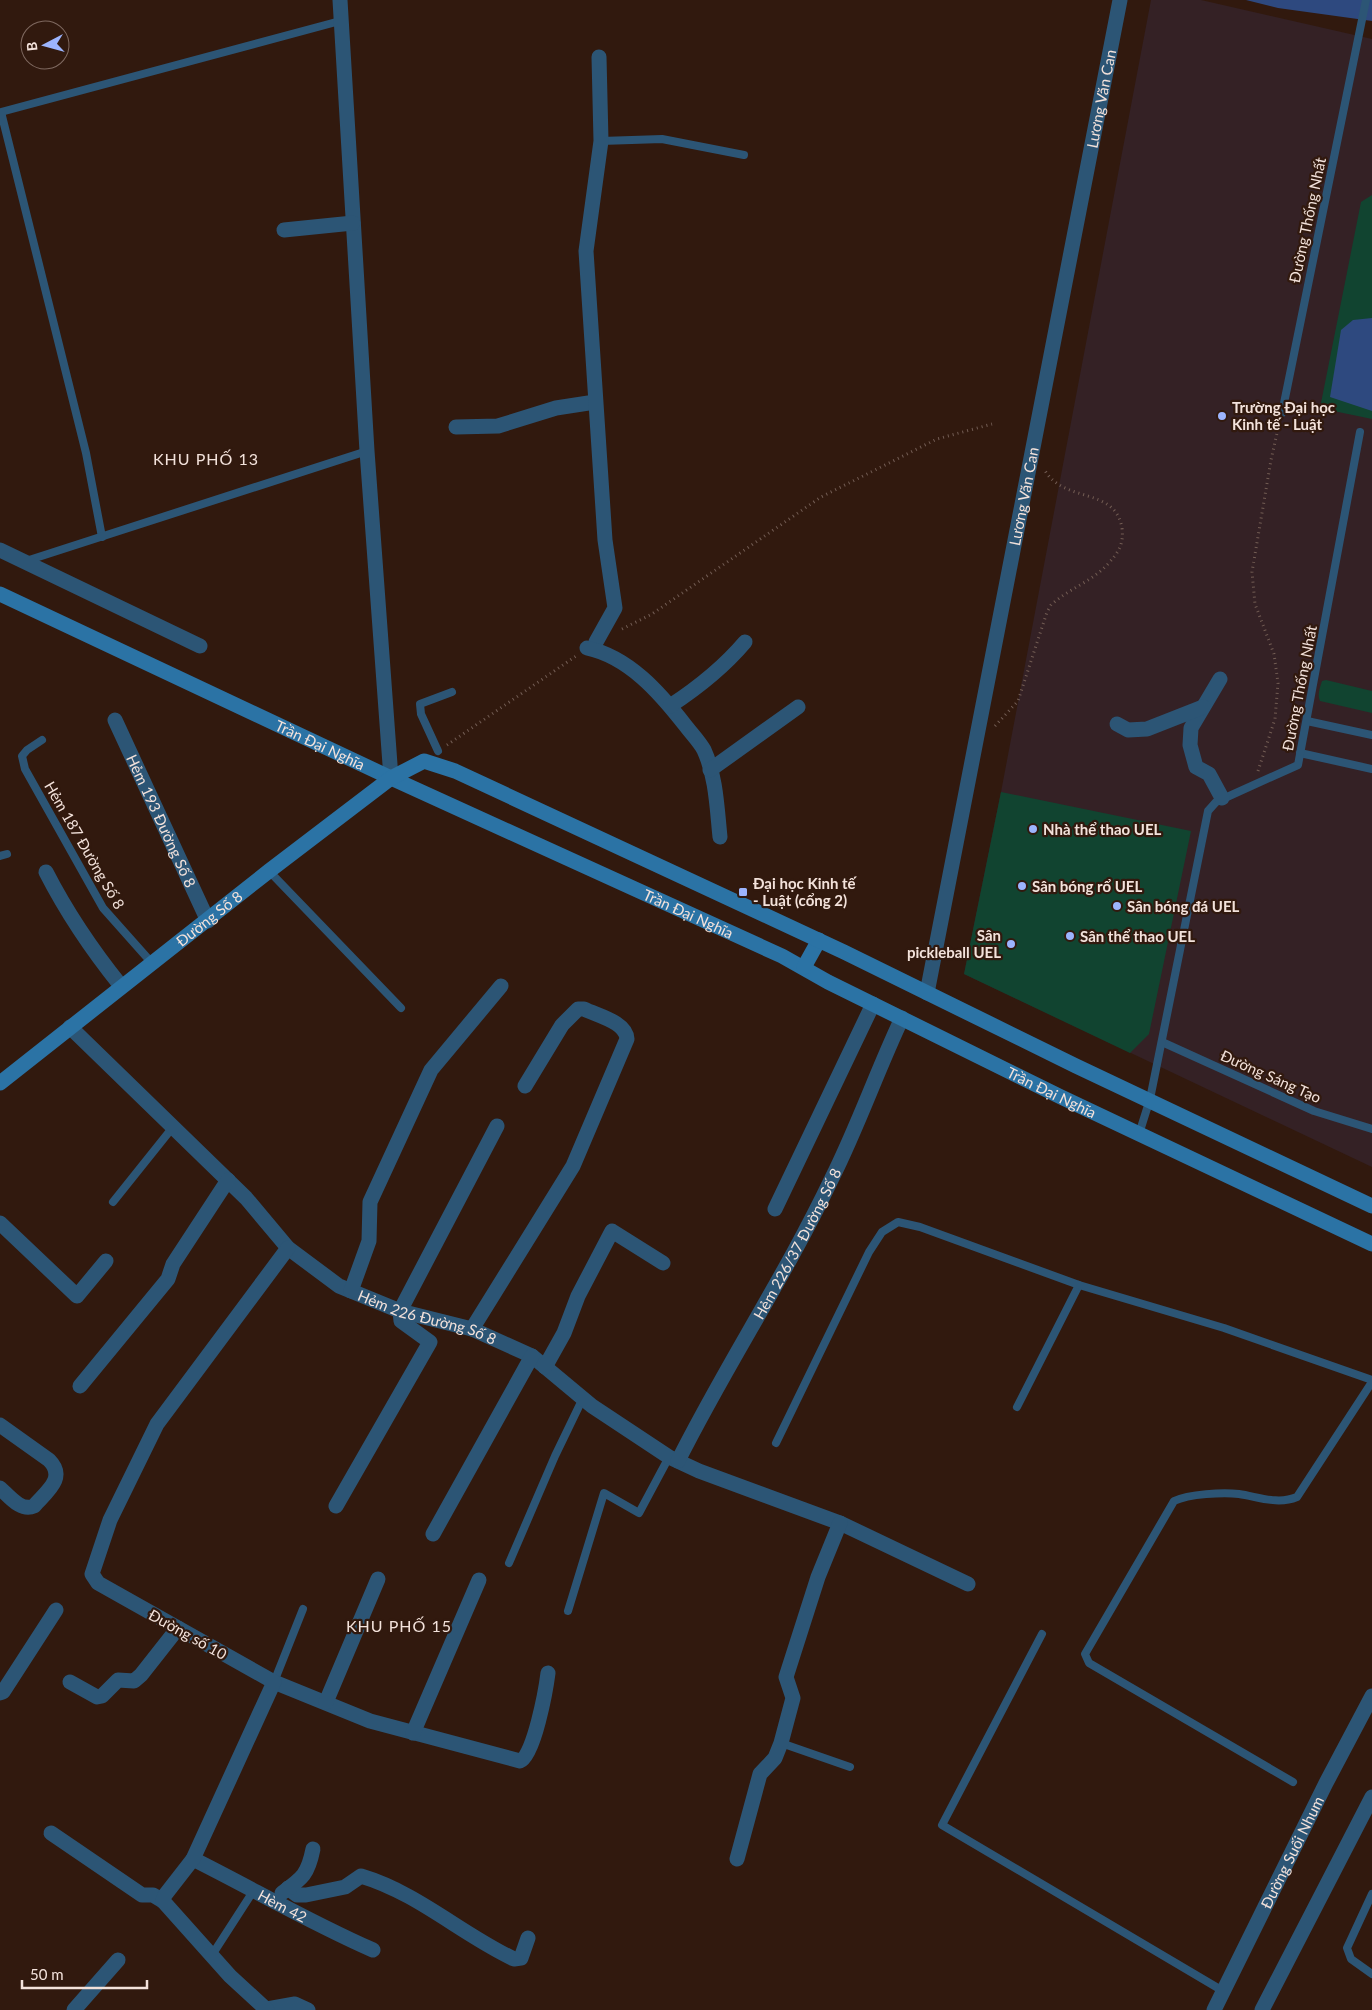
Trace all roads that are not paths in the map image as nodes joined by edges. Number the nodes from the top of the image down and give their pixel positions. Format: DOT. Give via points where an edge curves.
graph roads {
  1 [pos="340,0"];
  2 [pos="1120,0"];
  3 [pos="1366,0"];
  4 [pos="340,21"];
  5 [pos="599,57"];
  6 [pos="602,141"];
  7 [pos="744,155"];
  8 [pos="353,223"];
  9 [pos="284,230"];
  10 [pos="595,402"];
  11 [pos="1282,413"];
  12 [pos="456,427"];
  13 [pos="1360,432"];
  14 [pos="367,452"];
  15 [pos="102,537"];
  16 [pos="0,550"];
  17 [pos="24,562"];
  18 [pos="0,594"];
  19 [pos="745,642"];
  20 [pos="200,646"];
  21 [pos="1220,679"];
  22 [pos="452,692"];
  23 [pos="670,706"];
  24 [pos="1203,707"];
  25 [pos="798,708"];
  26 [pos="115,720"];
  27 [pos="1307,721"];
  28 [pos="1117,724"];
  29 [pos="1372,735"];
  30 [pos="42,740"];
  31 [pos="438,751"];
  32 [pos="1300,753"];
  33 [pos="424,761"];
  34 [pos="1372,769"];
  35 [pos="710,770"];
  36 [pos="391,778"];
  37 [pos="1222,798"];
  38 [pos="720,837"];
  39 [pos="269,871"];
  40 [pos="46,872"];
  41 [pos="208,921"];
  42 [pos="819,940"];
  43 [pos="151,962"];
  44 [pos="804,967"];
  45 [pos="121,986"];
  46 [pos="501,986"];
  47 [pos="927,992"];
  48 [pos="873,1004"];
  49 [pos="401,1008"];
  50 [pos="902,1018"];
  51 [pos="70,1027"];
  52 [pos="1162,1042"];
  53 [pos="0,1083"];
  54 [pos="525,1086"];
  55 [pos="1150,1099"];
  56 [pos="497,1126"];
  57 [pos="173,1127"];
  58 [pos="1372,1129"];
  59 [pos="1139,1134"];
  60 [pos="228,1180"];
  61 [pos="113,1202"];
  62 [pos="1372,1206"];
  63 [pos="775,1209"];
  64 [pos="0,1223"];
  65 [pos="1372,1244"];
  66 [pos="288,1248"];
  67 [pos="106,1261"];
  68 [pos="663,1263"];
  69 [pos="1080,1285"];
  70 [pos="351,1291"];
  71 [pos="400,1311"];
  72 [pos="472,1329"];
  73 [pos="532,1356"];
  74 [pos="545,1367"];
  75 [pos="1372,1381"];
  76 [pos="80,1386"];
  77 [pos="582,1398"];
  78 [pos="1017,1407"];
  79 [pos="0,1425"];
  80 [pos="776,1443"];
  81 [pos="673,1459"];
  82 [pos="0,1488"];
  83 [pos="336,1506"];
  84 [pos="840,1523"];
  85 [pos="433,1534"];
  86 [pos="509,1563"];
  87 [pos="378,1579"];
  88 [pos="479,1580"];
  89 [pos="968,1584"];
  90 [pos="303,1609"];
  91 [pos="56,1610"];
  92 [pos="568,1610"];
  93 [pos="178,1628"];
  94 [pos="1042,1634"];
  95 [pos="548,1673"];
  96 [pos="70,1682"];
  97 [pos="274,1682"];
  98 [pos="0,1693"];
  99 [pos="1372,1696"];
  100 [pos="326,1702"];
  101 [pos="413,1732"];
  102 [pos="781,1743"];
  103 [pos="850,1766"];
  104 [pos="1293,1782"];
  105 [pos="1372,1797"];
  106 [pos="51,1833"];
  107 [pos="313,1848"];
  108 [pos="193,1859"];
  109 [pos="737,1859"];
  110 [pos="288,1888"];
  111 [pos="255,1889"];
  112 [pos="1372,1894"];
  113 [pos="273,1899"];
  114 [pos="163,1901"];
  115 [pos="528,1938"];
  116 [pos="372,1950"];
  117 [pos="212,1955"];
  118 [pos="118,1960"];
  119 [pos="1372,1974"];
  120 [pos="1223,1991"];
  121 [pos="267,2009"];
  122 [pos="74,2010"];
  123 [pos="308,2010"];
  124 [pos="1214,2010"];
  125 [pos="1262,2010"];
  1 -- 4 [label="street"];
  2 -- 47 [label="street, Lương Văn Can"];
  3 -- 11 [label="lane, Đường Thống Nhất"];
  4 -- 8 [label="street"];
  4 -- 15 [label="lane" via="1,112 86,453"];
  5 -- 6 [label="street"];
  6 -- 7 [label="lane" via="662,139"];
  6 -- 10 [label="street" via="586,252"];
  8 -- 9 [label="street"];
  8 -- 14 [label="street"];
  10 -- 12 [label="street" via="556,408 498,426"];
  10 -- 23 [label="street" via="605,540 615,608 592,645 618,660 658,691"];
  13 -- 27 [label="lane, Đường Thống Nhất"];
  14 -- 15 [label="lane"];
  14 -- 36 [label="street"];
  15 -- 17 [label="lane"];
  16 -- 17 [label="street"];
  17 -- 20 [label="street"];
  18 -- 36 [label="street, Trần Đại Nghĩa"];
  19 -- 23 [label="street" via="726,665"];
  21 -- 24 [label="street"];
  22 -- 31 [label="lane" via="420,704 421,714"];
  23 -- 35 [label="street" via="703,749"];
  24 -- 28 [label="street" via="1147,729 1128,730"];
  24 -- 37 [label="street" via="1191,728 1190,745 1196,767 1209,774"];
  25 -- 35 [label="street"];
  26 -- 41 [label="street, Hẻm 193 Đường Số 8"];
  27 -- 29 [label="lane"];
  27 -- 32 [label="lane, Đường Thống Nhất"];
  30 -- 43 [label="lane, Hẻm 187 Đường Số 8" via="22,756 25,769 103,908"];
  32 -- 34 [label="lane"];
  32 -- 37 [label="lane, Đường Thống Nhất" via="1298,764"];
  33 -- 36 [label="street, Đường Số 8"];
  33 -- 42 [label="street, Trần Đại Nghĩa" via="455,771"];
  35 -- 38 [label="street"];
  36 -- 39 [label="street, Đường Số 8"];
  36 -- 44 [label="street, Trần Đại Nghĩa"];
  37 -- 52 [label="lane, Đường Thống Nhất" via="1208,811"];
  39 -- 41 [label="street, Đường Số 8"];
  39 -- 49 [label="lane"];
  40 -- 45 [label="street" via="61,902"];
  41 -- 43 [label="street, Đường Số 8"];
  42 -- 44 [label="street"];
  42 -- 47 [label="street, Trần Đại Nghĩa"];
  43 -- 45 [label="street, Đường Số 8"];
  44 -- 48 [label="street, Trần Đại Nghĩa"];
  45 -- 51 [label="street, Đường Số 8"];
  46 -- 70 [label="street" via="431,1070 370,1202 369,1241"];
  47 -- 55 [label="street, Trần Đại Nghĩa"];
  48 -- 50 [label="street, Trần Đại Nghĩa"];
  48 -- 63 [label="street"];
  50 -- 59 [label="street, Trần Đại Nghĩa"];
  50 -- 81 [label="street, Hẻm 226/37 Đường Số 8" via="833,1178 774,1291"];
  51 -- 53 [label="street, Đường Số 8"];
  51 -- 57 [label="street, Hẻm 226 Đường Số 8"];
  52 -- 55 [label="lane, Đường Thống Nhất"];
  52 -- 58 [label="lane, Đường Sáng Tạo" via="1314,1111"];
  54 -- 72 [label="street" via="562,1025 578,1009 620,1026 626,1033 627,1039 573,1166"];
  55 -- 59 [label="lane, Đường Thống Nhất"];
  55 -- 62 [label="street, Trần Đại Nghĩa"];
  56 -- 71 [label="street"];
  57 -- 60 [label="street, Hẻm 226 Đường Số 8"];
  57 -- 61 [label="lane"];
  59 -- 65 [label="street, Trần Đại Nghĩa"];
  60 -- 66 [label="street, Hẻm 226 Đường Số 8"];
  60 -- 76 [label="street" via="173,1264 168,1279"];
  64 -- 67 [label="street" via="77,1296"];
  66 -- 70 [label="street, Hẻm 226 Đường Số 8" via="339,1286"];
  66 -- 93 [label="street, Đường số 10" via="157,1424 110,1520 92,1574 98,1583"];
  68 -- 74 [label="street" via="612,1231"];
  69 -- 75 [label="lane" via="1224,1328"];
  69 -- 78 [label="lane"];
  69 -- 80 [label="lane" via="898,1222 882,1232 869,1252"];
  70 -- 71 [label="street, Hẻm 226 Đường Số 8"];
  71 -- 72 [label="street, Hẻm 226 Đường Số 8"];
  71 -- 83 [label="street" via="401,1321 430,1342"];
  72 -- 73 [label="street, Hẻm 226 Đường Số 8"];
  73 -- 74 [label="street, Hẻm 226 Đường Số 8"];
  73 -- 85 [label="street"];
  74 -- 77 [label="street, Hẻm 226 Đường Số 8"];
  75 -- 104 [label="lane" via="1297,1498 1276,1501 1238,1494 1216,1494 1174,1501 1085,1654 1089,1663"];
  77 -- 81 [label="street, Hẻm 226 Đường Số 8"];
  77 -- 86 [label="lane"];
  79 -- 82 [label="street" via="50,1460 57,1469 56,1480 29,1508"];
  81 -- 84 [label="street, Hẻm 226 Đường Số 8"];
  81 -- 92 [label="lane" via="639,1513 604,1493"];
  84 -- 89 [label="street, Hẻm 226 Đường Số 8"];
  84 -- 102 [label="street" via="818,1577 786,1677 793,1698"];
  87 -- 100 [label="street"];
  88 -- 101 [label="street"];
  90 -- 97 [label="lane"];
  91 -- 98 [label="street"];
  93 -- 96 [label="street" via="134,1680 118,1680 97,1697"];
  93 -- 97 [label="street, Đường số 10"];
  94 -- 120 [label="lane" via="942,1825"];
  95 -- 101 [label="street, Đường số 10" via="543,1707 523,1760"];
  97 -- 100 [label="street, Đường số 10"];
  97 -- 108 [label="street"];
  99 -- 120 [label="street, Đường Suối Nhum"];
  100 -- 101 [label="street, Đường số 10" via="370,1721"];
  102 -- 103 [label="lane"];
  102 -- 109 [label="street" via="775,1758 760,1774"];
  105 -- 125 [label="street"];
  106 -- 114 [label="street" via="142,1895 153,1895"];
  107 -- 110 [label="street" via="309,1869"];
  108 -- 111 [label="street, Hèm 42"];
  108 -- 114 [label="street"];
  110 -- 113 [label="street"];
  110 -- 115 [label="street" via="297,1895 306,1895 345,1887 361,1876 411,1896 514,1959 520,1958"];
  111 -- 113 [label="street, Hèm 42"];
  111 -- 117 [label="lane"];
  112 -- 119 [label="lane" via="1346,1948 1351,1959"];
  113 -- 116 [label="street, Hèm 42" via="319,1926"];
  114 -- 117 [label="street"];
  117 -- 121 [label="street"];
  118 -- 122 [label="street"];
  120 -- 124 [label="street, Đường Suối Nhum"];
  121 -- 123 [label="street" via="295,2004"];
}
